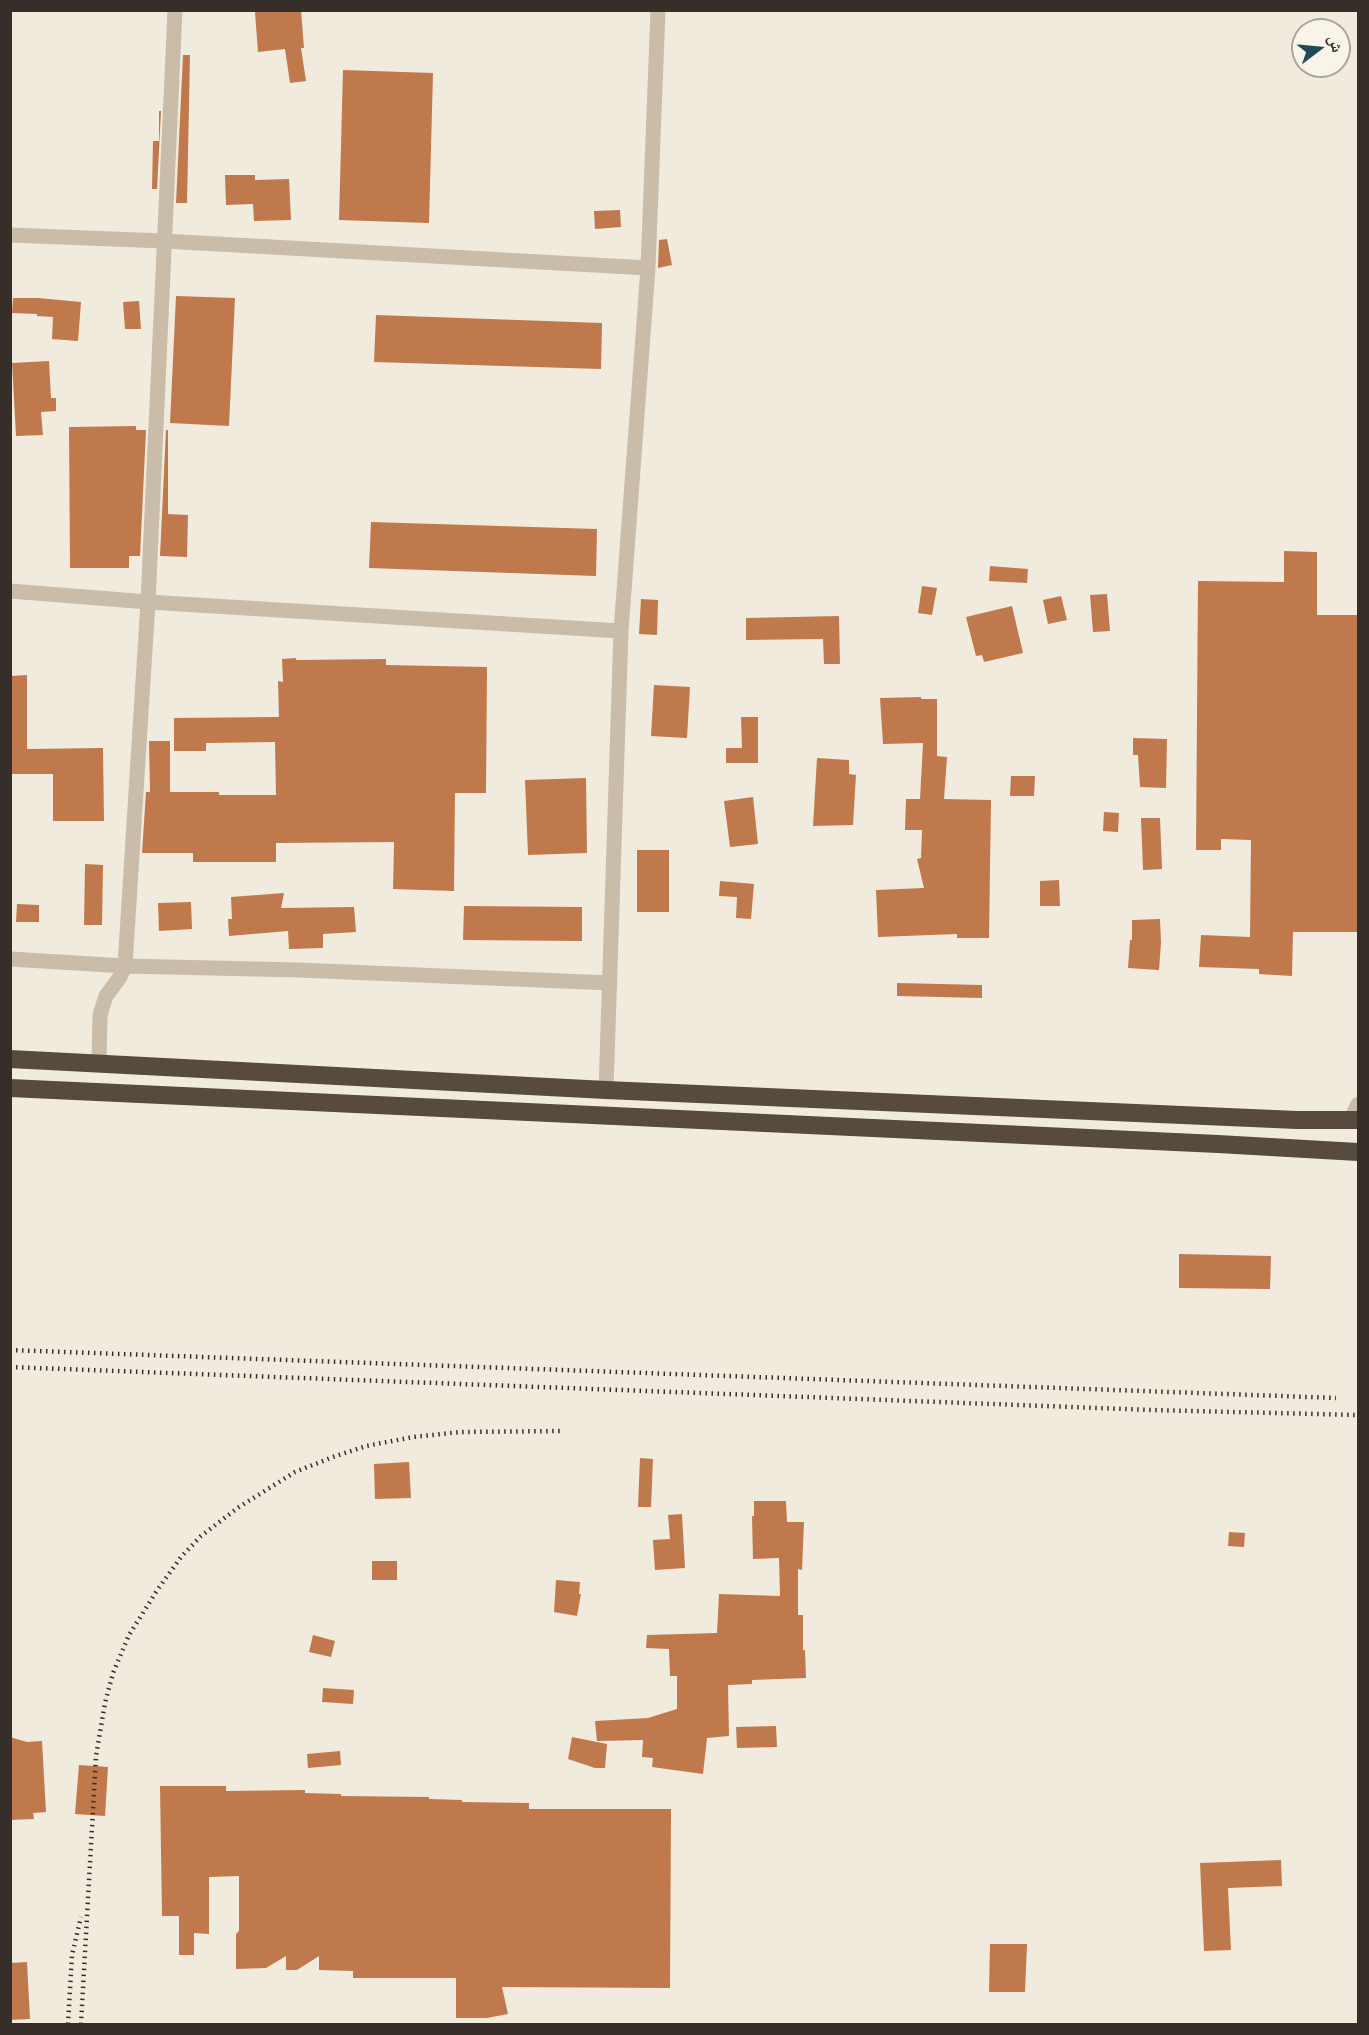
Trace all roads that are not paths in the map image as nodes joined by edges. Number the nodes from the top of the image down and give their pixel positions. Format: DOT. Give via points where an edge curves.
graph roads {
  1 [pos="175,10"];
  2 [pos="658,10"];
  3 [pos="10,235"];
  4 [pos="164,241"];
  5 [pos="648,268"];
  6 [pos="10,591"];
  7 [pos="148,602"];
  8 [pos="621,631"];
  9 [pos="10,959"];
  10 [pos="125,966"];
  11 [pos="610,983"];
  12 [pos="10,1059"];
  13 [pos="99,1063"];
  14 [pos="10,1088"];
  15 [pos="606,1090"];
  16 [pos="1356,1115"];
  17 [pos="1359,1152"];
  1 -- 4 [label="street"];
  2 -- 5 [label="street"];
  3 -- 4 [label="street"];
  4 -- 5 [label="street"];
  4 -- 7 [label="street"];
  5 -- 8 [label="street"];
  6 -- 7 [label="street"];
  7 -- 8 [label="street"];
  7 -- 10 [label="street"];
  8 -- 11 [label="street"];
  9 -- 10 [label="street"];
  10 -- 11 [label="street"];
  10 -- 13 [label="street" via="106,996 100,1015"];
  11 -- 15 [label="street"];
  12 -- 13 [label="highway"];
  13 -- 15 [label="highway"];
  14 -- 17 [label="highway"];
  15 -- 16 [label="highway" via="1297,1120"];
}
